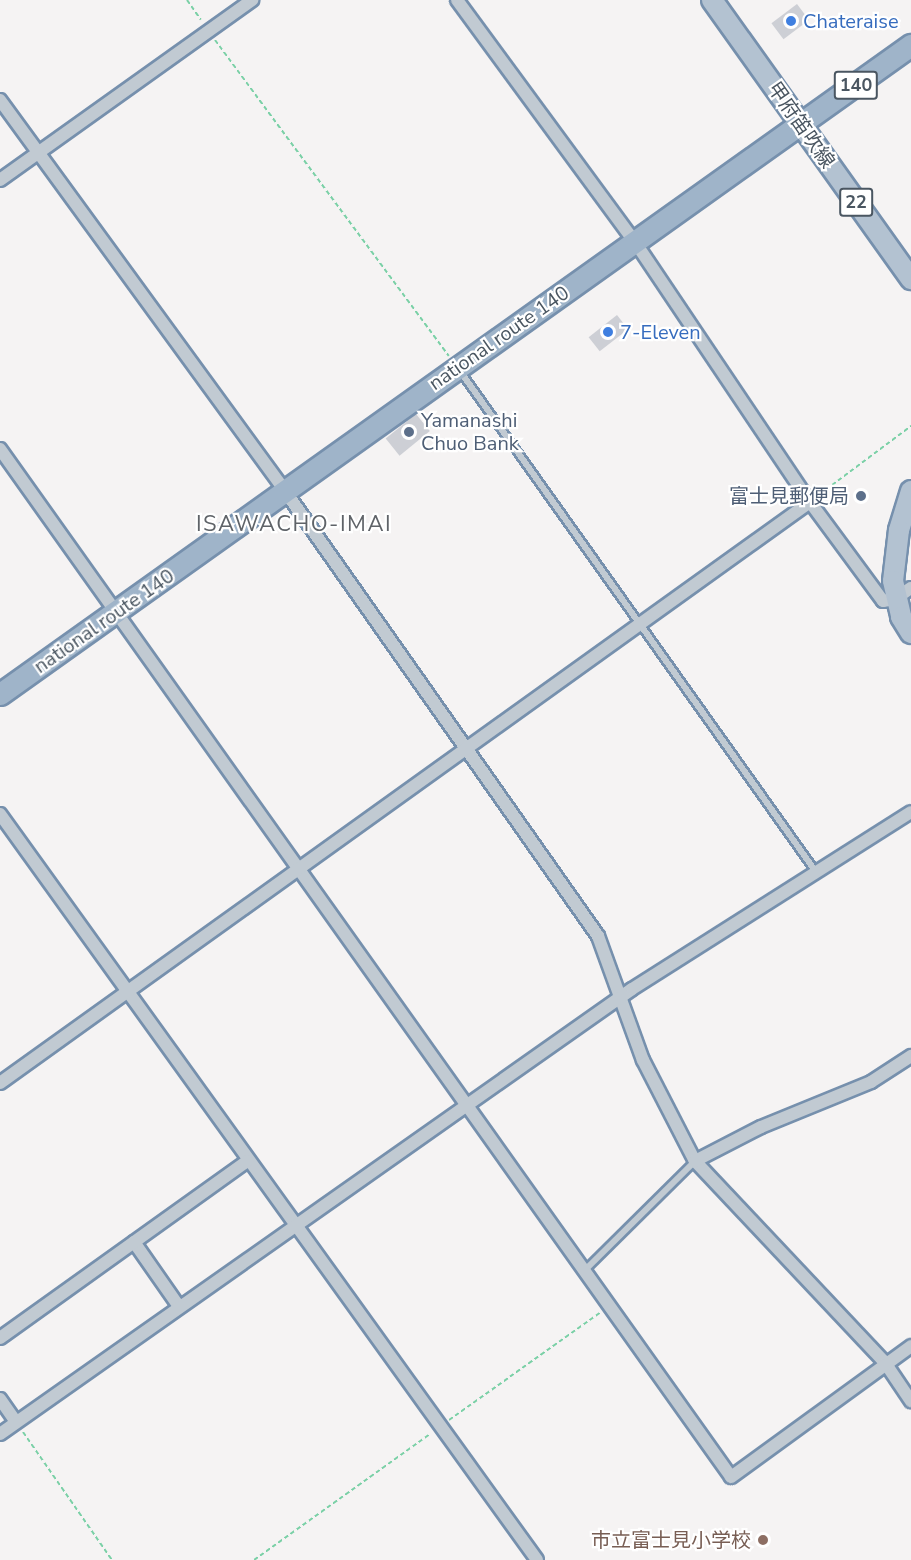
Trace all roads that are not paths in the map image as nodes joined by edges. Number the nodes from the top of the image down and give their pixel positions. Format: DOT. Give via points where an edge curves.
graph roads {
  1 [pos="252,0"];
  2 [pos="457,0"];
  3 [pos="712,0"];
  4 [pos="911,45"];
  5 [pos="0,100"];
  6 [pos="801,124"];
  7 [pos="39,153"];
  8 [pos="0,180"];
  9 [pos="635,242"];
  10 [pos="911,279"];
  11 [pos="458,368"];
  12 [pos="0,449"];
  13 [pos="285,491"];
  14 [pos="911,491"];
  15 [pos="810,502"];
  16 [pos="903,593"];
  17 [pos="115,613"];
  18 [pos="640,626"];
  19 [pos="911,633"];
  20 [pos="0,694"];
  21 [pos="466,748"];
  22 [pos="911,812"];
  23 [pos="1,819"];
  24 [pos="297,868"];
  25 [pos="816,872"];
  26 [pos="125,991"];
  27 [pos="621,1000"];
  28 [pos="911,1056"];
  29 [pos="0,1083"];
  30 [pos="467,1107"];
  31 [pos="247,1161"];
  32 [pos="695,1161"];
  33 [pos="295,1224"];
  34 [pos="134,1242"];
  35 [pos="584,1271"];
  36 [pos="178,1305"];
  37 [pos="0,1338"];
  38 [pos="911,1346"];
  39 [pos="886,1364"];
  40 [pos="0,1399"];
  41 [pos="911,1401"];
  42 [pos="16,1422"];
  43 [pos="0,1434"];
  44 [pos="537,1560"];
  1 -- 7 [label="street"];
  2 -- 9 [label="street"];
  3 -- 6 [label="main road, 甲府笛吹線 / 22"];
  4 -- 6 [label="highway, national route 140 / 140"];
  5 -- 7 [label="street"];
  6 -- 9 [label="highway, national route 140 / 140"];
  6 -- 10 [label="main road, 甲府笛吹線 / 22"];
  7 -- 8 [label="street"];
  7 -- 13 [label="street"];
  9 -- 11 [label="highway, national route 140 / 140"];
  9 -- 15 [label="street"];
  11 -- 13 [label="highway, national route 140 / 140"];
  11 -- 18 [label="lane"];
  12 -- 17 [label="street"];
  13 -- 17 [label="highway, national route 140 / 140"];
  13 -- 21 [label="street"];
  14 -- 16 [label="main road" via="893,561"];
  15 -- 16 [label="street" via="883,601"];
  15 -- 18 [label="street"];
  16 -- 19 [label="main road"];
  17 -- 20 [label="highway, national route 140 / 140"];
  17 -- 24 [label="street"];
  18 -- 21 [label="street"];
  18 -- 25 [label="lane"];
  21 -- 24 [label="street"];
  21 -- 27 [label="street" via="598,936"];
  22 -- 25 [label="street"];
  23 -- 26 [label="street"];
  24 -- 26 [label="street"];
  24 -- 30 [label="street"];
  25 -- 27 [label="street"];
  26 -- 29 [label="street"];
  26 -- 31 [label="street"];
  27 -- 30 [label="street"];
  27 -- 32 [label="street" via="643,1060"];
  28 -- 32 [label="street" via="871,1082 761,1126"];
  30 -- 33 [label="street"];
  30 -- 35 [label="street"];
  31 -- 33 [label="street"];
  31 -- 34 [label="street"];
  32 -- 35 [label="lane"];
  32 -- 39 [label="street"];
  33 -- 36 [label="street"];
  33 -- 44 [label="street"];
  34 -- 36 [label="street"];
  34 -- 37 [label="street"];
  35 -- 39 [label="street" via="731,1477"];
  36 -- 42 [label="street"];
  38 -- 39 [label="street"];
  39 -- 41 [label="street"];
  40 -- 42 [label="street"];
  42 -- 43 [label="street"];
}
